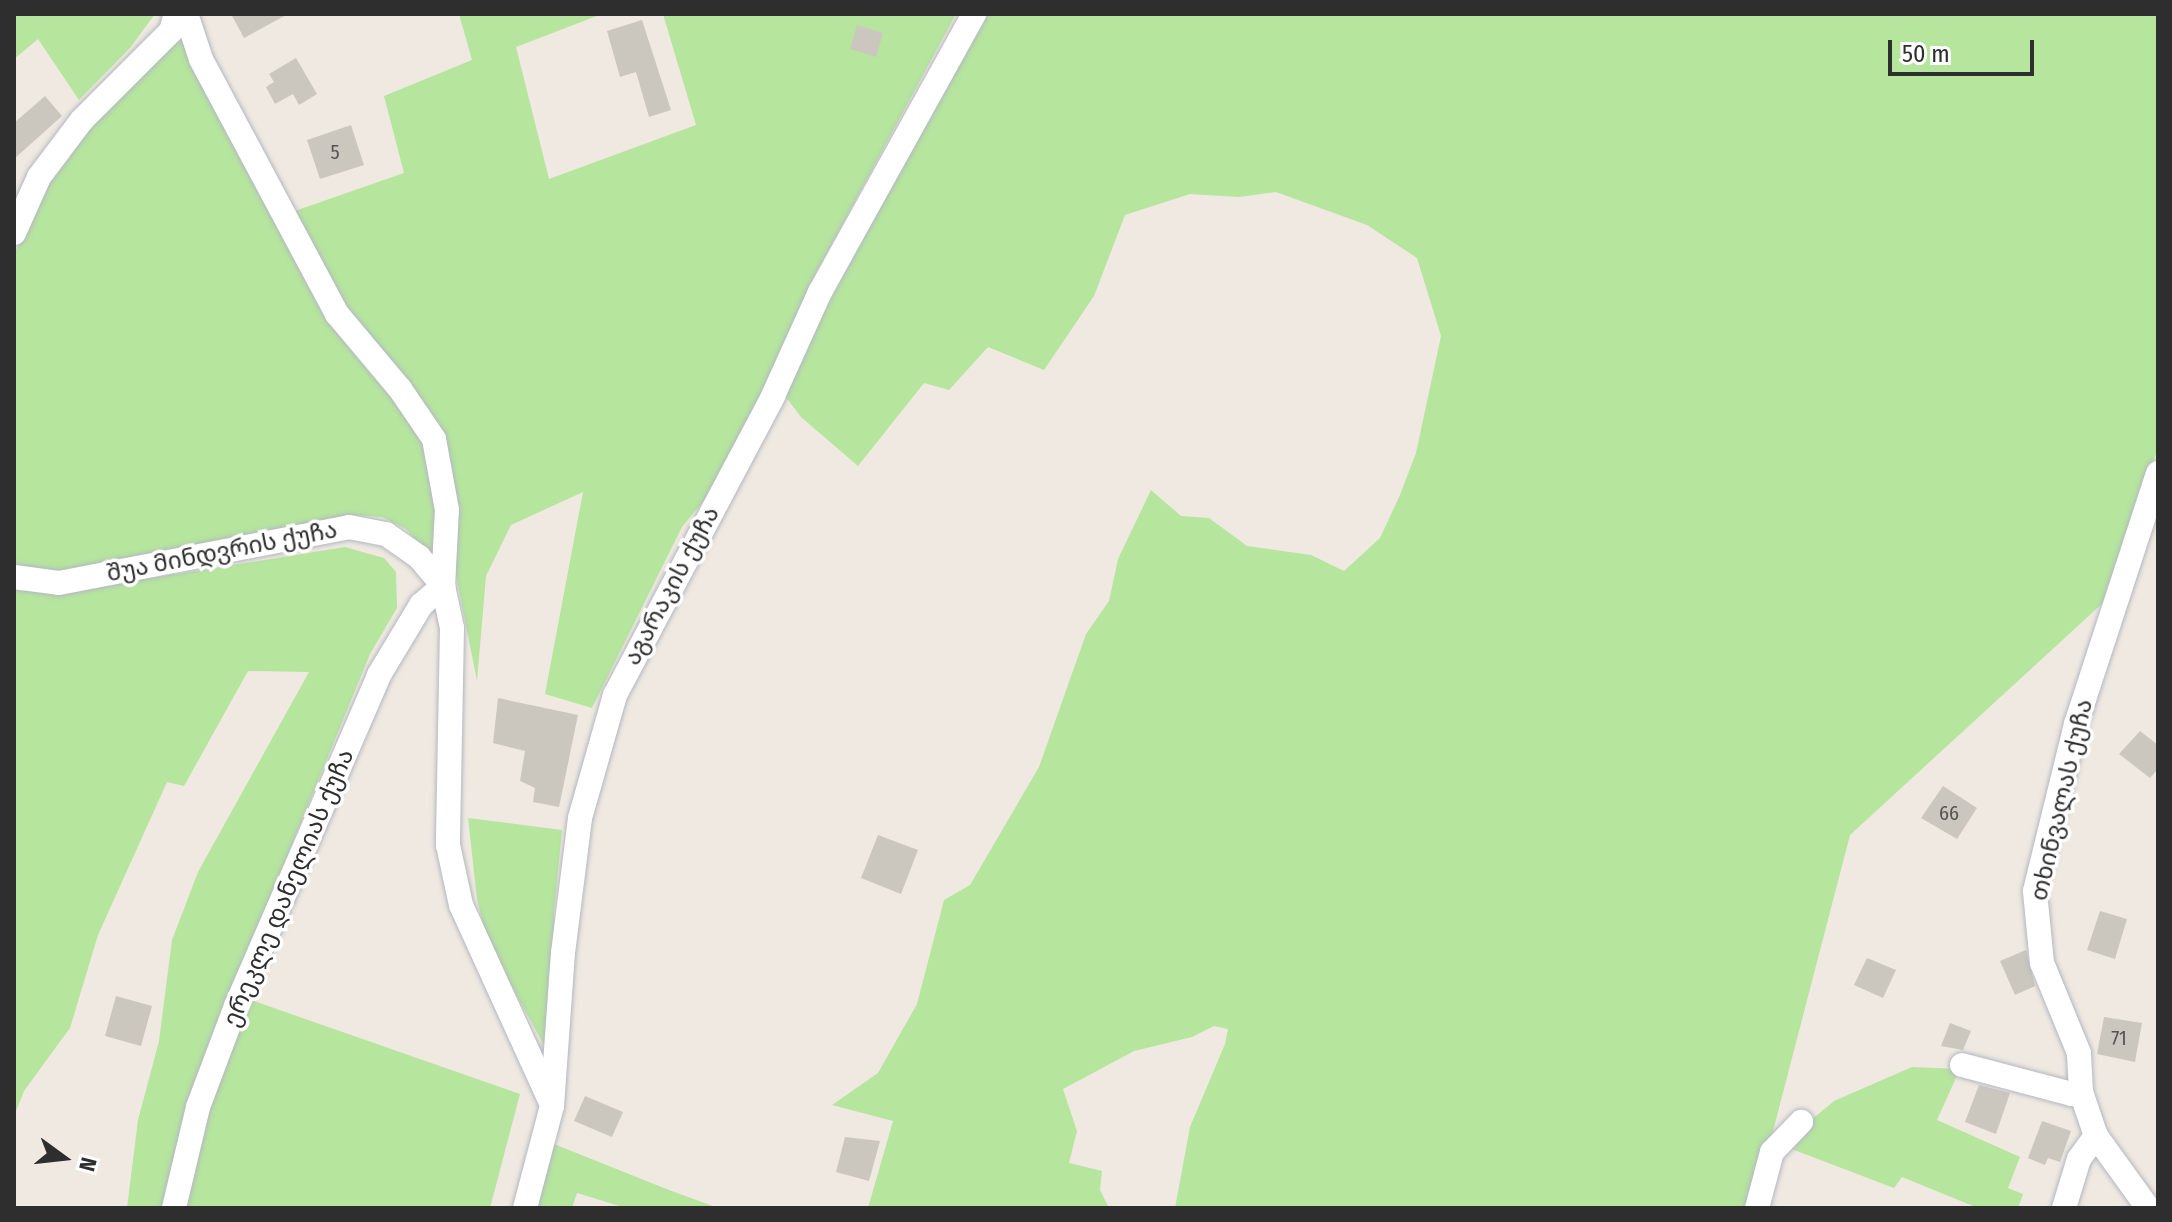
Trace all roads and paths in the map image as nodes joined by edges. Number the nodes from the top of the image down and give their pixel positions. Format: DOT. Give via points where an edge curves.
graph roads {
  1 [pos="176,14"];
  2 [pos="186,14"];
  3 [pos="974,14"];
  4 [pos="14,233"];
  5 [pos="2158,473"];
  6 [pos="14,577"];
  7 [pos="443,586"];
  8 [pos="1962,1065"];
  9 [pos="2081,1092"];
  10 [pos="552,1106"];
  11 [pos="1801,1122"];
  12 [pos="2096,1136"];
  13 [pos="174,1208"];
  14 [pos="525,1208"];
  15 [pos="1757,1208"];
  16 [pos="2064,1208"];
  17 [pos="2148,1208"];
  1 -- 4 [label="street" via="171,31 82,120 39,177"];
  2 -- 7 [label="street" via="201,59 353,337 400,389 434,439 447,510"];
  3 -- 10 [label="street, აგარაკის ქუჩა" via="820,292 773,396 615,695 580,818 564,938"];
  5 -- 9 [label="street, თხინვალას ქუჩა" via="2076,724 2035,891 2042,963 2079,1053"];
  6 -- 7 [label="street, შუა მინდვრის ქუჩა" via="59,583 349,527 386,534 419,557"];
  7 -- 10 [label="street, შუა მინდვრის ქუჩა" via="452,628 448,845 461,905 479,951"];
  7 -- 13 [label="street, ერეკლე დანელიას ქუჩა" via="421,605 379,675 231,1020 198,1107"];
  8 -- 9 [label="street"];
  9 -- 12 [label="street, თხინვალას ქუჩა"];
  10 -- 14 [label="street, აგარაკის ქუჩა"];
  11 -- 15 [label="street" via="1772,1152"];
  12 -- 16 [label="street" via="2079,1159"];
  12 -- 17 [label="street, თხინვალას ქუჩა"];
}
